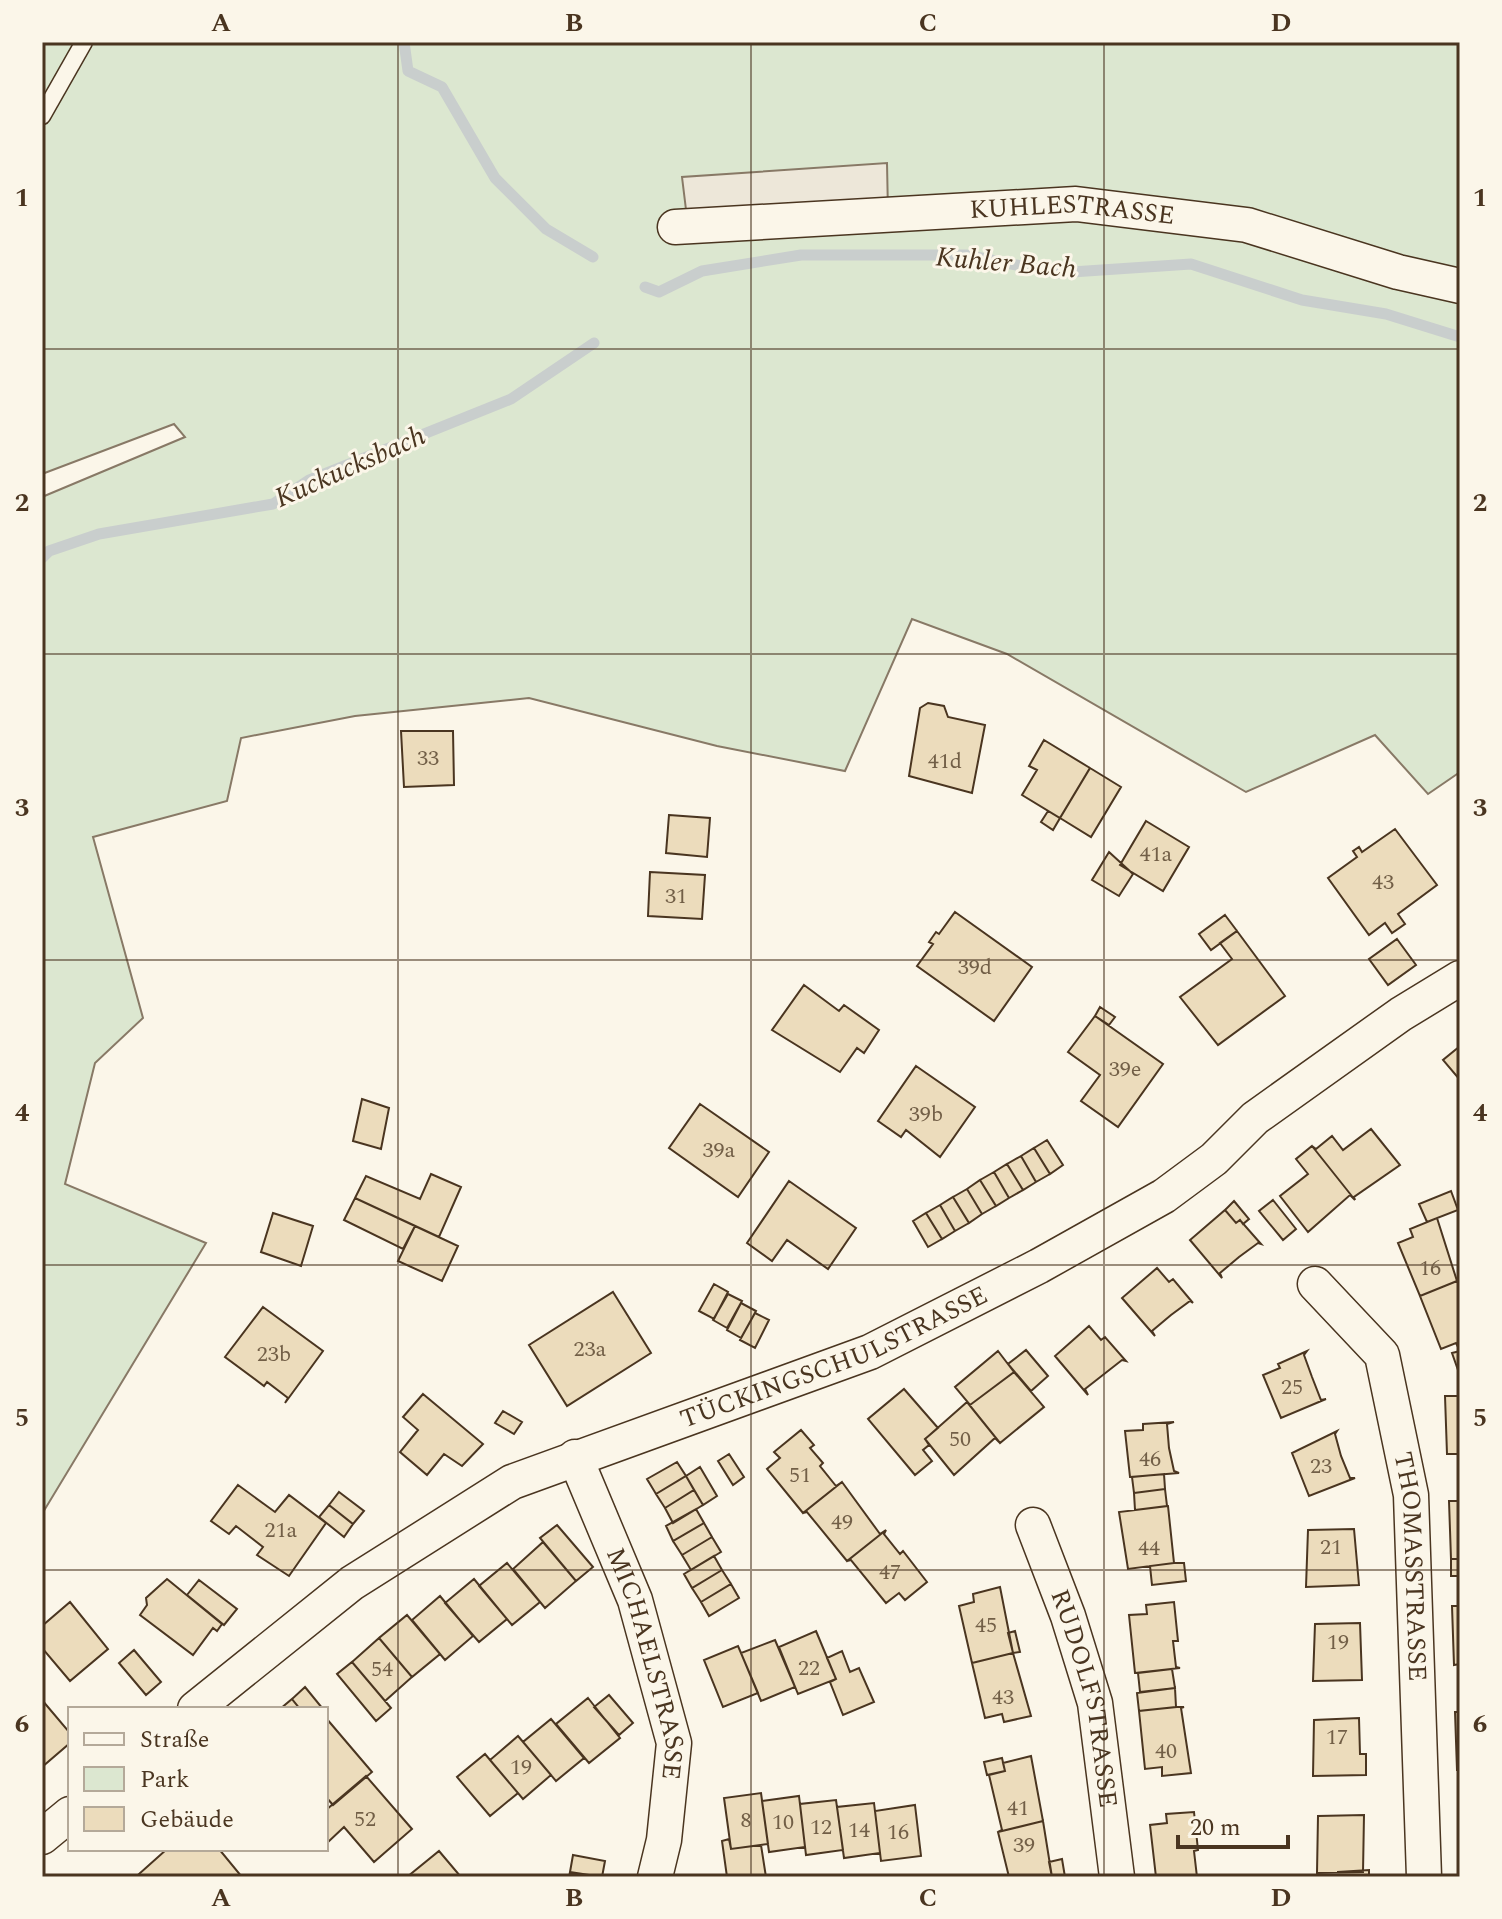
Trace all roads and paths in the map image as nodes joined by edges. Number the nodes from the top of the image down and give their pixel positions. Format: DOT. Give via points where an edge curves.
graph roads {
  1 [pos="84,42"];
  2 [pos="42,116"];
  3 [pos="675,227"];
  4 [pos="1460,286"];
  5 [pos="1460,978"];
  6 [pos="1315,1284"];
  7 [pos="575,1457"];
  8 [pos="1033,1525"];
  9 [pos="197,1707"];
  10 [pos="68,1816"];
  11 [pos="42,1837"];
  12 [pos="655,1877"];
  13 [pos="1117,1877"];
  14 [pos="1424,1877"];
  1 -- 2 [label="lane"];
  3 -- 4 [label="street, KUHLESTRASSE" via="1076,204 1247,225"];
  5 -- 7 [label="street, TÜCKINGSCHULSTRASSE" via="1255,1118 1214,1159 1164,1196 1039,1266 870,1352"];
  6 -- 14 [label="street, THOMASSTRASSE" via="1382,1355 1411,1495"];
  7 -- 9 [label="street, TÜCKINGSCHULSTRASSE" via="512,1482 352,1583"];
  7 -- 12 [label="street, MICHAELSTRASSE" via="635,1600 674,1743"];
  8 -- 13 [label="street, RUDOLFSTRASSE" via="1095,1703"];
  10 -- 11 [label="street"];
}
